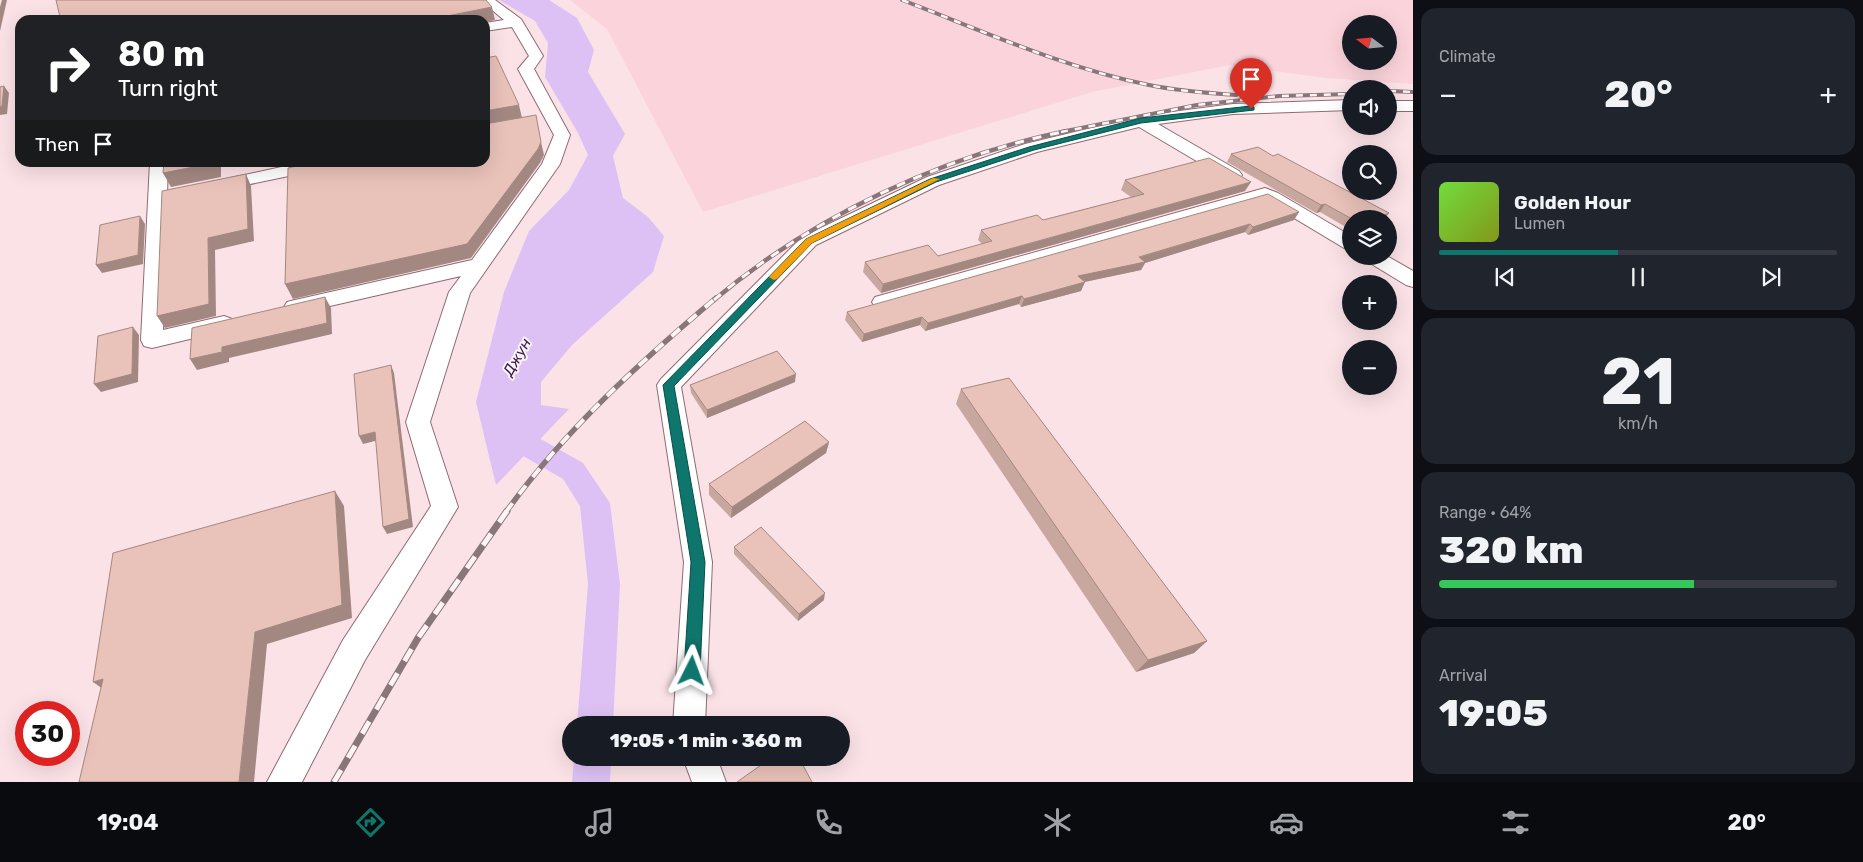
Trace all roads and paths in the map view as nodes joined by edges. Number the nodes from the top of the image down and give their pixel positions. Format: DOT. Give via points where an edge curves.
graph roads {
  1 [pos="487,0"];
  2 [pos="516,22"];
  3 [pos="490,26"];
  4 [pos="1342,105"];
  5 [pos="1397,106"];
  6 [pos="1413,106"];
  7 [pos="1141,121"];
  8 [pos="160,167"];
  9 [pos="308,167"];
  10 [pos="197,190"];
  11 [pos="1265,194"];
  12 [pos="1342,239"];
  13 [pos="1387,265"];
  14 [pos="479,266"];
  15 [pos="1413,280"];
  16 [pos="883,302"];
  17 [pos="277,311"];
  18 [pos="248,318"];
  19 [pos="689,716"];
  20 [pos="703,766"];
  21 [pos="284,782"];
  22 [pos="709,782"];
  1 -- 2 [label="street"];
  2 -- 3 [label="street"];
  2 -- 14 [label="street" via="536,56 526,69 543,120 562,135 551,164"];
  4 -- 7 [label="street" via="1233,110"];
  5 -- 6 [label="street"];
  7 -- 11 [label="street"];
  7 -- 19 [label="street" via="1032,148 933,180 809,241 669,385 698,562"];
  8 -- 18 [label="street" via="168,195 153,264 152,340"];
  9 -- 10 [label="street"];
  11 -- 12 [label="street"];
  11 -- 16 [label="street"];
  13 -- 15 [label="street"];
  14 -- 17 [label="street"];
  14 -- 21 [label="street" via="460,292 418,422 445,507 354,650"];
  20 -- 22 [label="street"];
}
